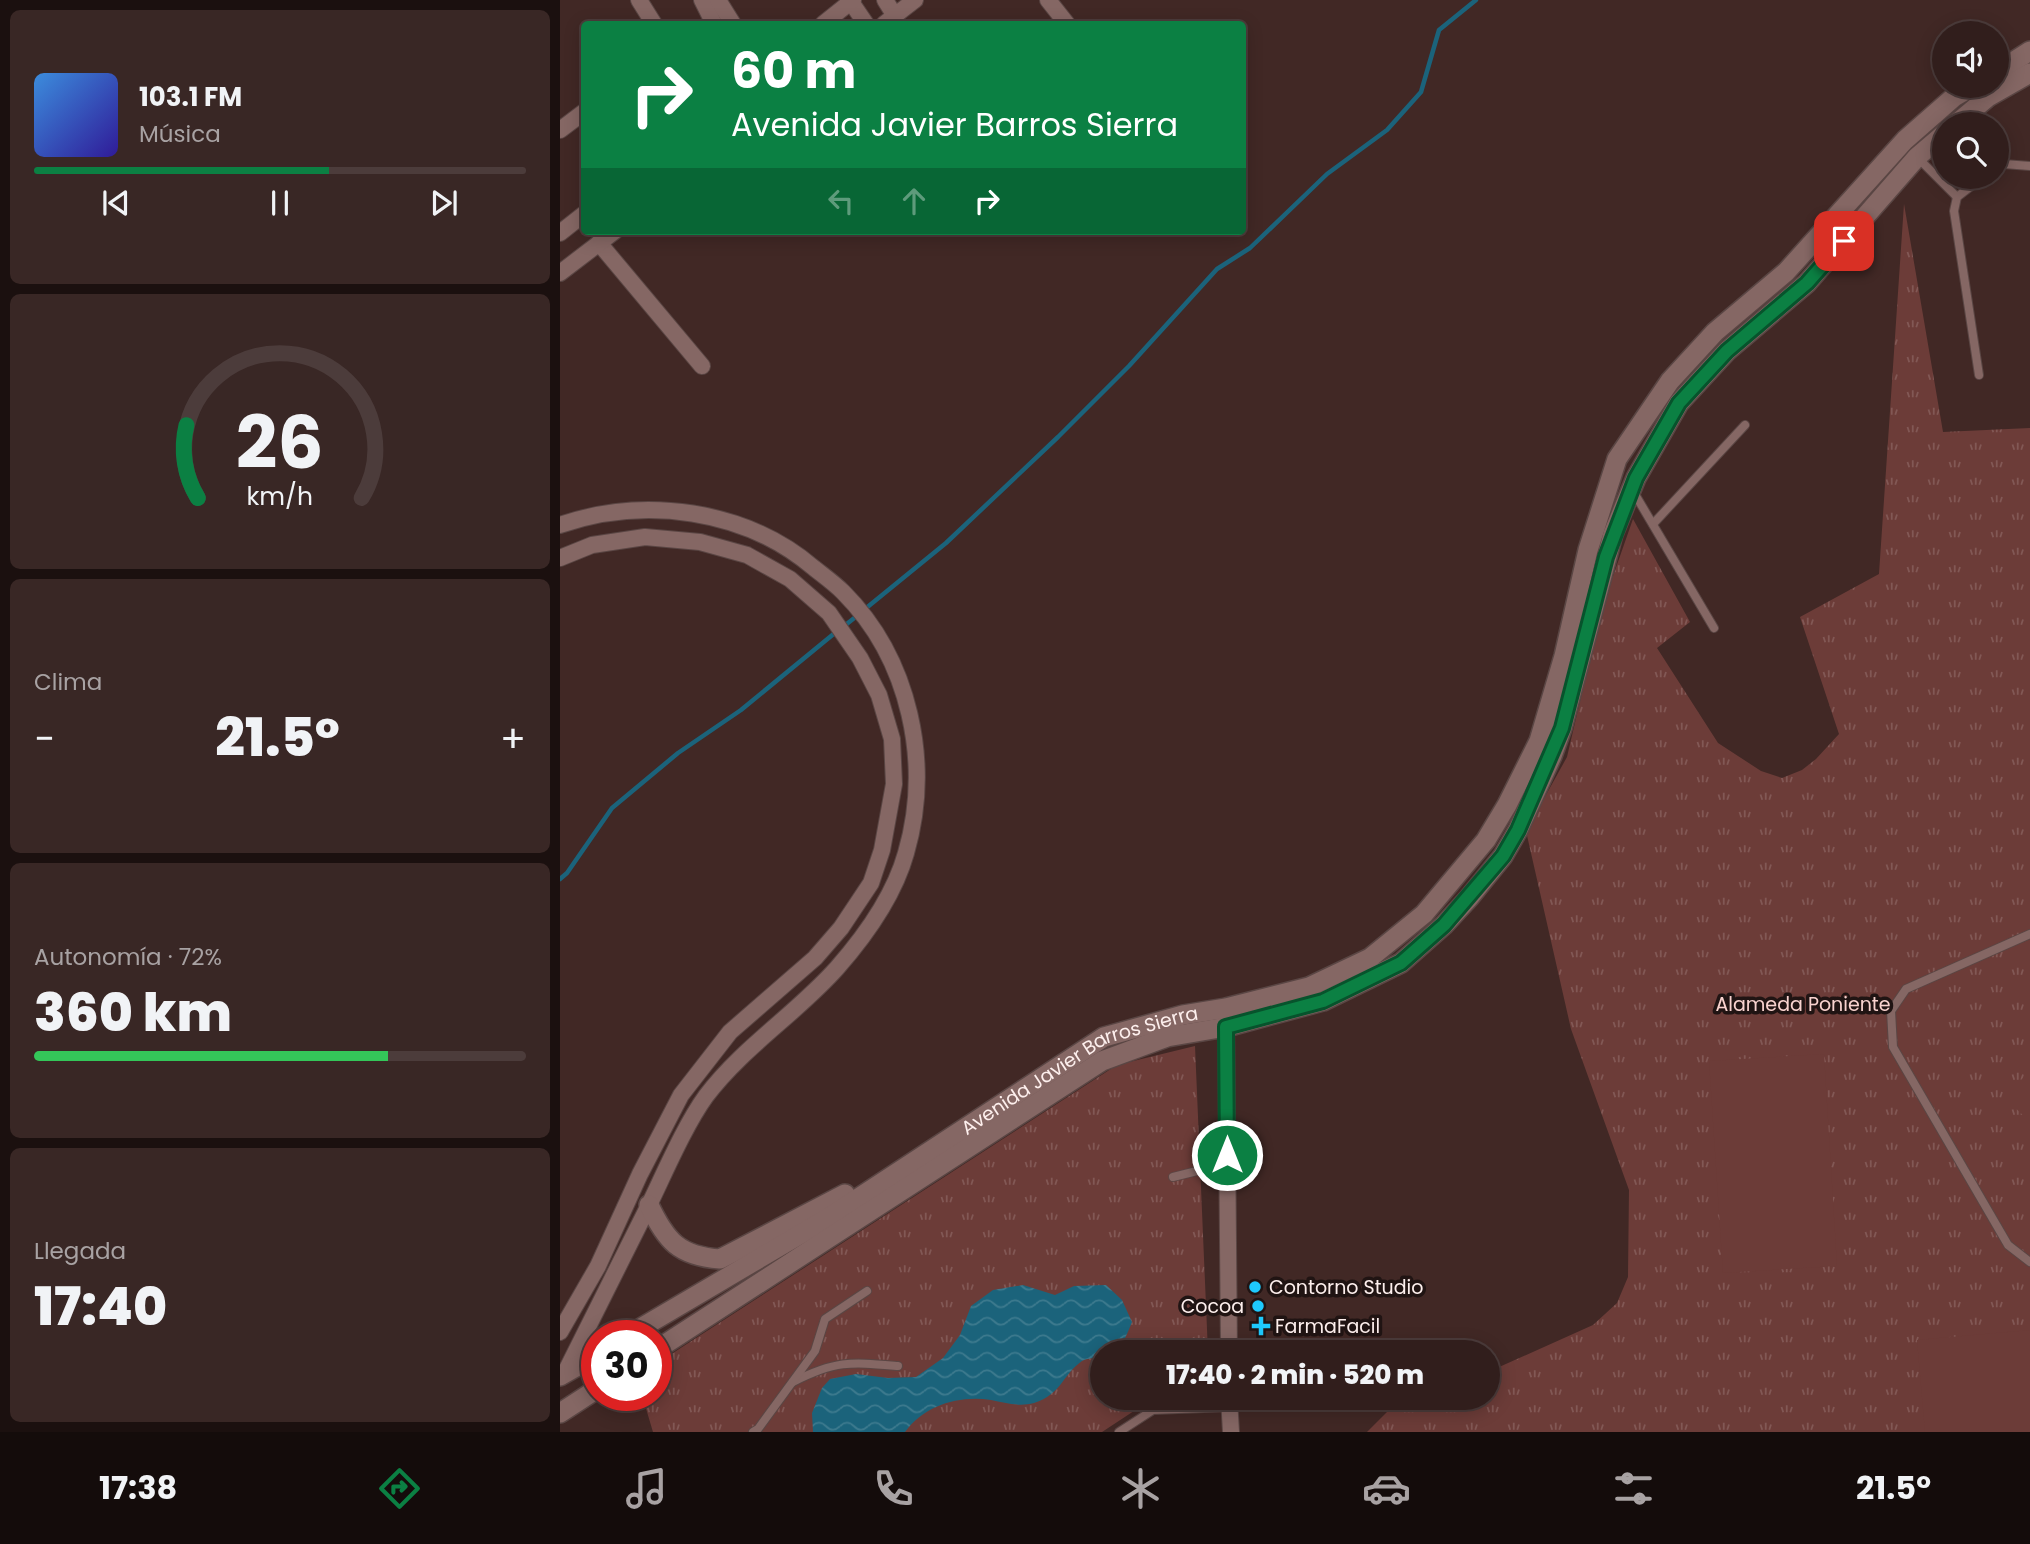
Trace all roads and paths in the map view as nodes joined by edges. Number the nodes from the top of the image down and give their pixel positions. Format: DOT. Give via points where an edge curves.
graph roads {
  1 [pos="702,0"];
  2 [pos="718,0"];
  3 [pos="885,0"];
  4 [pos="915,0"];
  5 [pos="1048,0"];
  6 [pos="852,1"];
  7 [pos="643,3"];
  8 [pos="889,20"];
  9 [pos="652,21"];
  10 [pos="712,21"];
  11 [pos="731,21"];
  12 [pos="826,21"];
  13 [pos="864,21"];
  14 [pos="1066,21"];
  15 [pos="2030,51"];
  16 [pos="2009,64"];
  17 [pos="2030,72"];
  18 [pos="1953,98"];
  19 [pos="1970,112"];
  20 [pos="581,114"];
  21 [pos="560,130"];
  22 [pos="1932,144"];
  23 [pos="1917,157"];
  24 [pos="2009,164"];
  25 [pos="2030,166"];
  26 [pos="1967,189"];
  27 [pos="1957,197"];
  28 [pos="581,216"];
  29 [pos="560,233"];
  30 [pos="610,235"];
  31 [pos="599,243"];
  32 [pos="560,273"];
  33 [pos="702,366"];
  34 [pos="1979,375"];
  35 [pos="1745,425"];
  36 [pos="1632,489"];
  37 [pos="1653,524"];
  38 [pos="560,525"];
  39 [pos="560,558"];
  40 [pos="1714,628"];
  41 [pos="2030,934"];
  42 [pos="1226,1018"];
  43 [pos="1227,1155"];
  44 [pos="919,1158"];
  45 [pos="1173,1177"];
  46 [pos="649,1205"];
  47 [pos="2030,1262"];
  48 [pos="867,1291"];
  49 [pos="655,1320"];
  50 [pos="560,1332"];
  51 [pos="672,1340"];
  52 [pos="1229,1340"];
  53 [pos="581,1365"];
  54 [pos="898,1366"];
  55 [pos="561,1378"];
  56 [pos="790,1384"];
  57 [pos="581,1399"];
  58 [pos="1153,1410"];
  59 [pos="1229,1410"];
  60 [pos="560,1413"];
  61 [pos="753,1432"];
  62 [pos="1119,1432"];
  63 [pos="1231,1432"];
  1 -- 10 [label="street"];
  2 -- 11 [label="street"];
  3 -- 8 [label="street"];
  4 -- 8 [label="street"];
  5 -- 14 [label="street"];
  6 -- 12 [label="street"];
  6 -- 13 [label="street"];
  7 -- 9 [label="street"];
  15 -- 16 [label="street"];
  17 -- 19 [label="street"];
  18 -- 42 [label="street, Avenida Javier Barros Sierra" via="1905,139 1786,272 1715,332 1670,381 1617,459 1539,741 1486,840 1424,914 1370,958"];
  20 -- 21 [label="street"];
  22 -- 23 [label="street, Avenida Javier Barros Sierra"];
  23 -- 27 [label="lane"];
  23 -- 36 [label="street, Avenida Javier Barros Sierra" via="1807,283 1727,351 1679,403"];
  24 -- 25 [label="lane"];
  26 -- 27 [label="lane"];
  27 -- 34 [label="lane" via="1954,211"];
  28 -- 29 [label="street"];
  30 -- 31 [label="street"];
  31 -- 32 [label="street"];
  31 -- 33 [label="street"];
  35 -- 37 [label="lane"];
  36 -- 37 [label="lane"];
  36 -- 42 [label="street, Avenida Javier Barros Sierra" via="1606,557 1562,728 1503,856 1444,925 1401,963 1323,1001"];
  37 -- 40 [label="lane"];
  38 -- 46 [label="street" via="646,509 706,515 754,530 802,557 844,593 882,643 904,691 915,739 914,818 891,891 869,929 836,970 748,1048 704,1099"];
  39 -- 50 [label="street" via="592,545 645,537 700,541 747,555 790,579 830,614 879,695 892,739 894,784 882,850 870,883 833,938 778,993 730,1032 681,1095 598,1266"];
  41 -- 47 [label="lane" via="1906,989 1891,1011 1893,1047 2008,1245"];
  42 -- 43 [label="street"];
  42 -- 44 [label="street, Avenida Javier Barros Sierra" via="1183,1015 1104,1037"];
  42 -- 51 [label="street, Avenida Javier Barros Sierra" via="1101,1061"];
  43 -- 45 [label="lane" via="1201,1170"];
  43 -- 52 [label="street"];
  44 -- 46 [label="street" via="720,1259 681,1250 659,1227"];
  44 -- 49 [label="street, Avenida Javier Barros Sierra" via="828,1218"];
  46 -- 55 [label="street"];
  48 -- 56 [label="lane" via="825,1319 815,1351"];
  53 -- 55 [label="street"];
  54 -- 56 [label="lane" via="841,1364 821,1368"];
  56 -- 61 [label="lane"];
  57 -- 60 [label="street"];
  58 -- 62 [label="lane"];
  59 -- 63 [label="street"];
}
